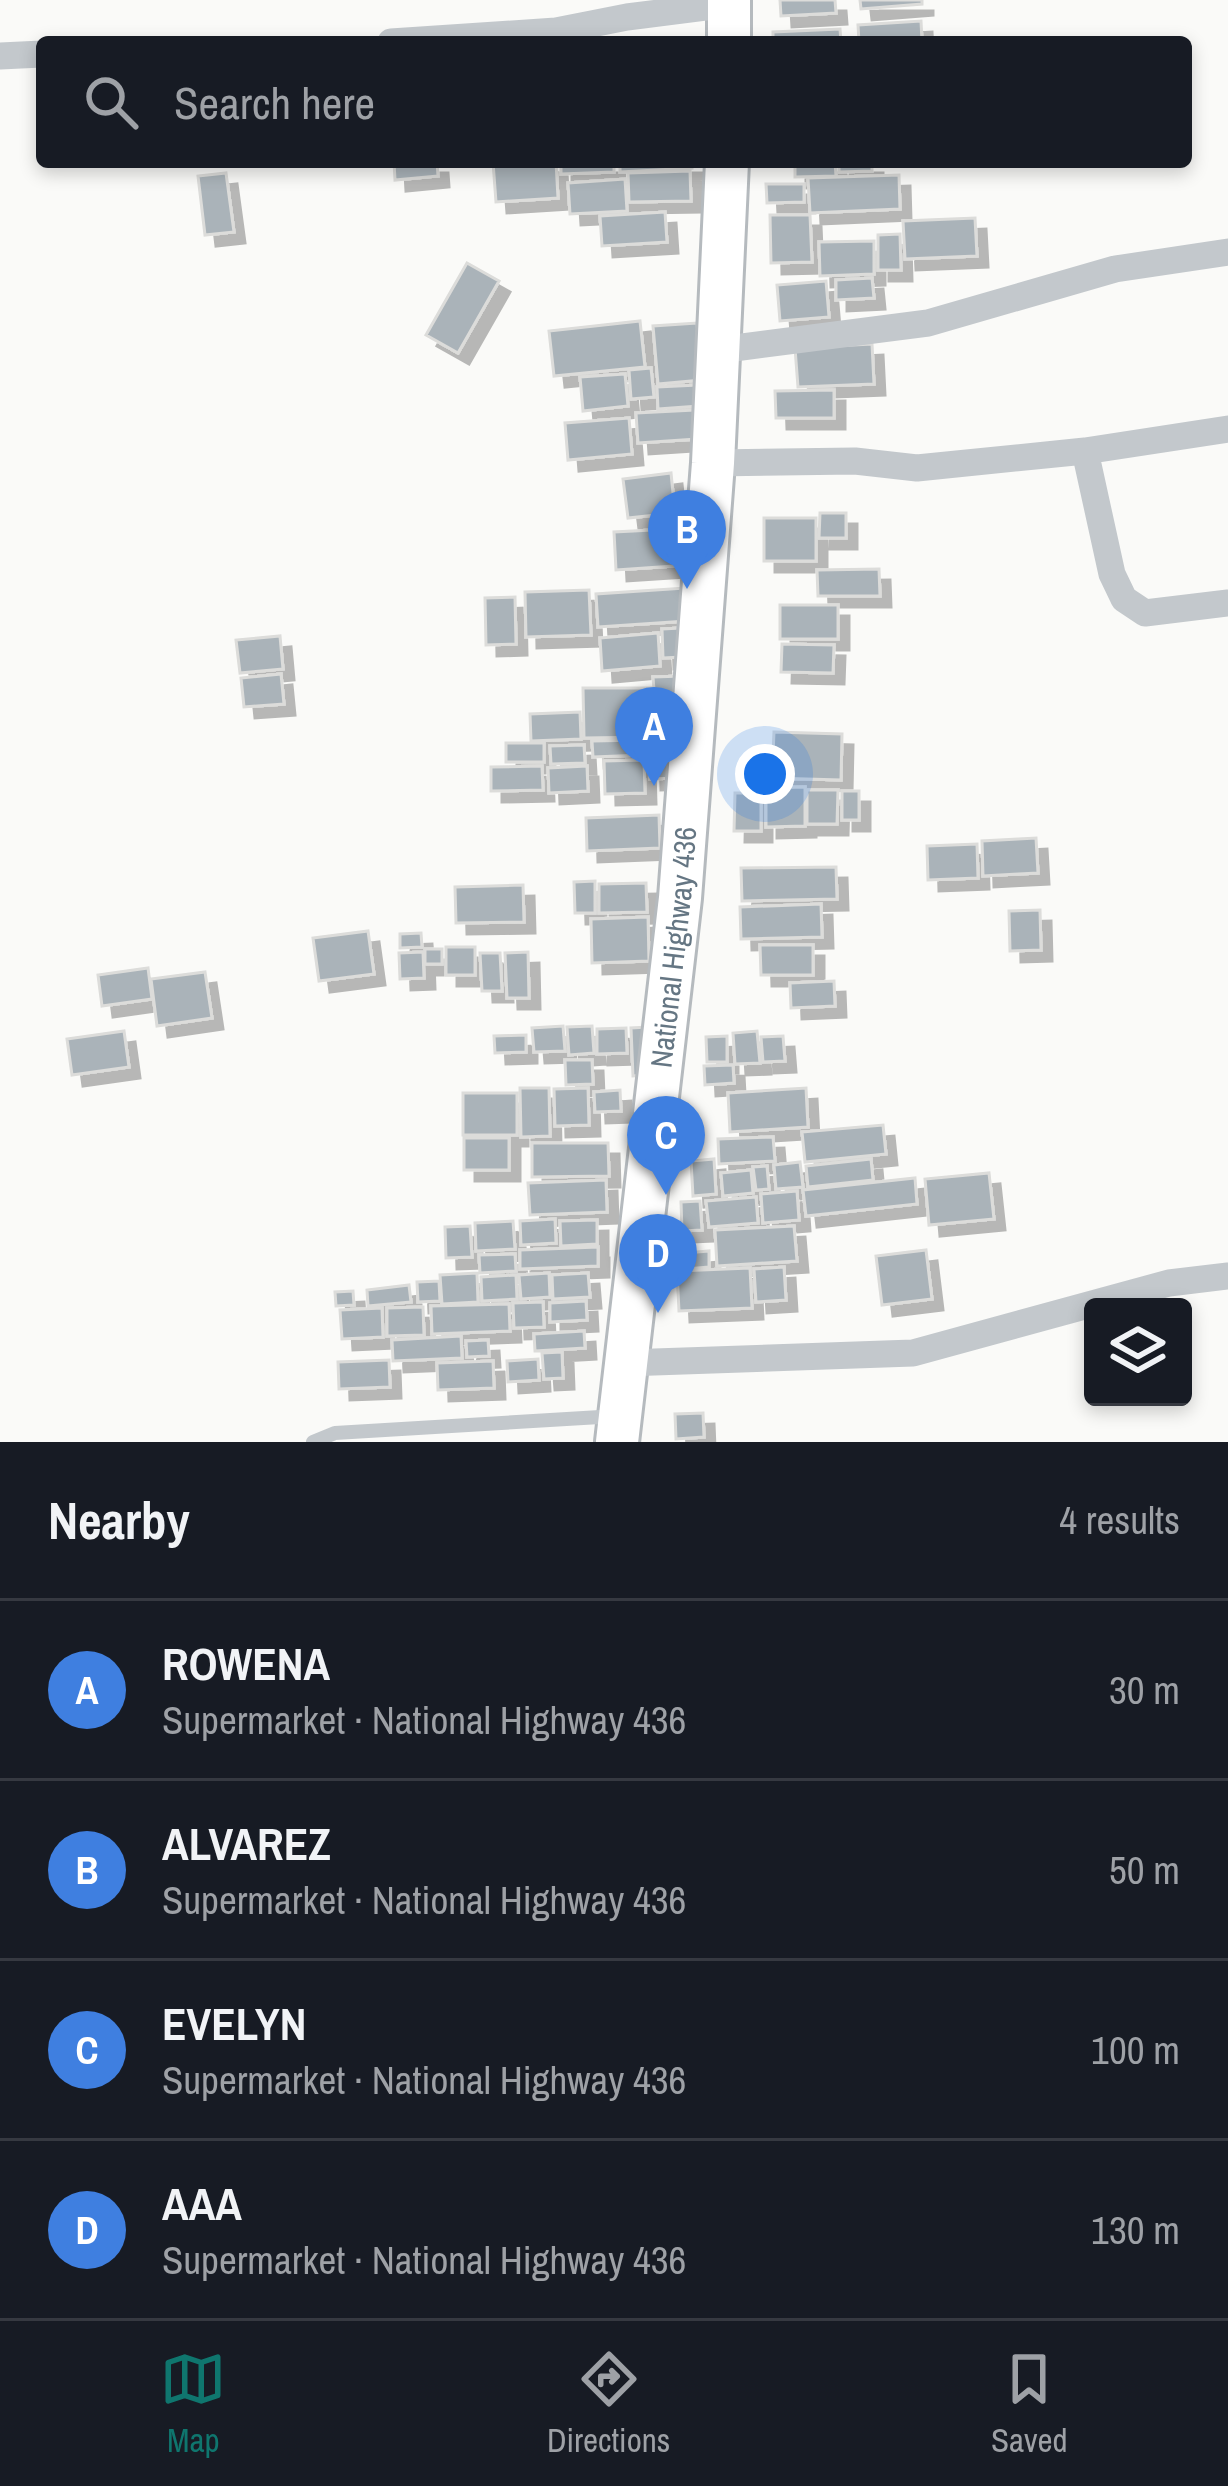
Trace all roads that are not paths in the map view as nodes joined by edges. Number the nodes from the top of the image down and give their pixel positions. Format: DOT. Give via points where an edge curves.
graph roads {
  1 [pos="729,15"];
  2 [pos="490,36"];
  3 [pos="36,54"];
  4 [pos="0,56"];
  5 [pos="727,168"];
  6 [pos="1228,252"];
  7 [pos="719,350"];
  8 [pos="1228,430"];
  9 [pos="1085,451"];
  10 [pos="713,463"];
  11 [pos="1228,603"];
  12 [pos="1228,1276"];
  13 [pos="626,1363"];
  14 [pos="618,1429"];
  15 [pos="313,1442"];
  1 -- 2 [label="street" via="627,16"];
  3 -- 4 [label="street"];
  5 -- 7 [label="main road, National Highway 436"];
  6 -- 7 [label="street" via="1115,269 928,323"];
  7 -- 10 [label="main road, National Highway 436"];
  8 -- 9 [label="street"];
  9 -- 10 [label="street" via="917,468"];
  9 -- 11 [label="street" via="1124,599 1145,613"];
  10 -- 13 [label="main road, National Highway 436" via="680,898"];
  12 -- 13 [label="street" via="1169,1283 913,1353"];
  13 -- 14 [label="main road, National Highway 436"];
  14 -- 15 [label="lane" via="335,1433"];
}
